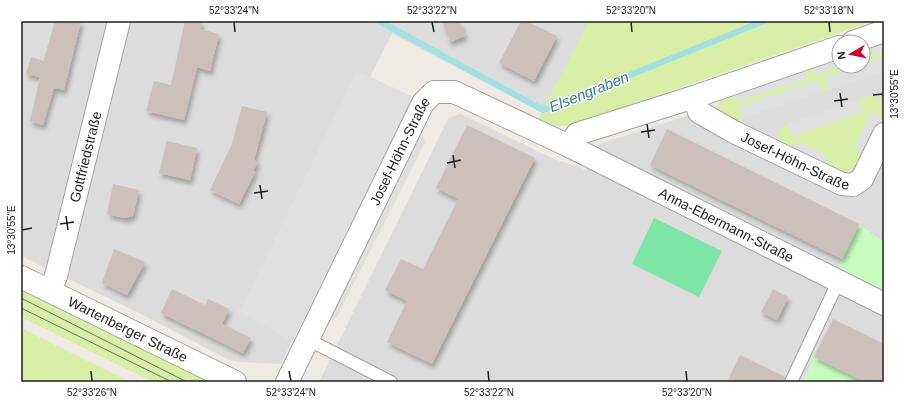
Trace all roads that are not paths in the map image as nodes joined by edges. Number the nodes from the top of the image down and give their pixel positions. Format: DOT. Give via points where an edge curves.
graph roads {
  1 [pos="119,21"];
  2 [pos="884,31"];
  3 [pos="871,36"];
  4 [pos="831,50"];
  5 [pos="694,97"];
  6 [pos="884,134"];
  7 [pos="569,146"];
  8 [pos="21,277"];
  9 [pos="839,280"];
  10 [pos="50,291"];
  11 [pos="884,304"];
  12 [pos="307,340"];
  13 [pos="235,382"];
  14 [pos="287,382"];
  15 [pos="391,382"];
  16 [pos="791,382"];
  1 -- 10 [label="street, Gottfriedstraße" via="56,276"];
  2 -- 3 [label="street"];
  4 -- 5 [label="street"];
  5 -- 6 [label="street, Josef-Höhn-Straße" via="699,112 734,132 842,184 853,185 862,179"];
  5 -- 7 [label="street" via="577,134"];
  7 -- 9 [label="street, Anna-Ebermann-Straße"];
  7 -- 12 [label="street, Josef-Höhn-Straße" via="454,92 434,92 423,103"];
  8 -- 10 [label="street, Wartenberger Straße"];
  9 -- 11 [label="street, Anna-Ebermann-Straße"];
  9 -- 16 [label="lane"];
  10 -- 13 [label="street, Wartenberger Straße"];
  12 -- 14 [label="street, Josef-Höhn-Straße"];
  12 -- 15 [label="lane"];
}
